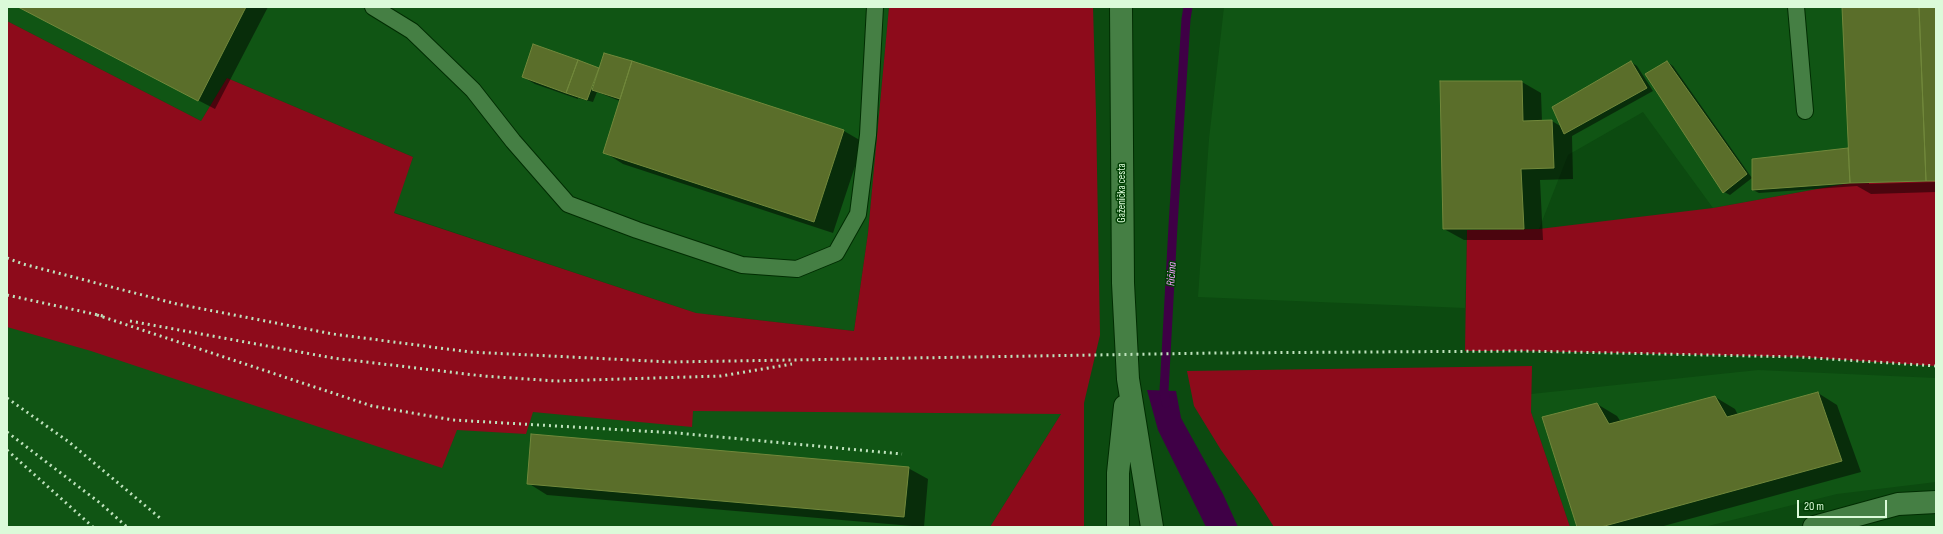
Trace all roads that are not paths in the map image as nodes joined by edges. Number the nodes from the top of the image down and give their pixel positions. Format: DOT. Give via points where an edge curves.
graph roads {
  1 [pos="373,7"];
  2 [pos="874,7"];
  3 [pos="1121,7"];
  4 [pos="1796,7"];
  5 [pos="1804,111"];
  6 [pos="1128,379"];
  7 [pos="1936,502"];
  8 [pos="1118,527"];
  9 [pos="1152,527"];
  10 [pos="1814,527"];
  1 -- 2 [label="lane" via="412,31 473,90 568,204 742,265 797,268 836,253 858,214 868,136"];
  3 -- 6 [label="main road, Gaženička cesta" via="1123,283"];
  4 -- 5 [label="lane"];
  6 -- 8 [label="main road, Gaženička cesta" via="1118,473"];
  6 -- 9 [label="main road, Gaženička cesta"];
  7 -- 10 [label="main road" via="1898,504"];
}
